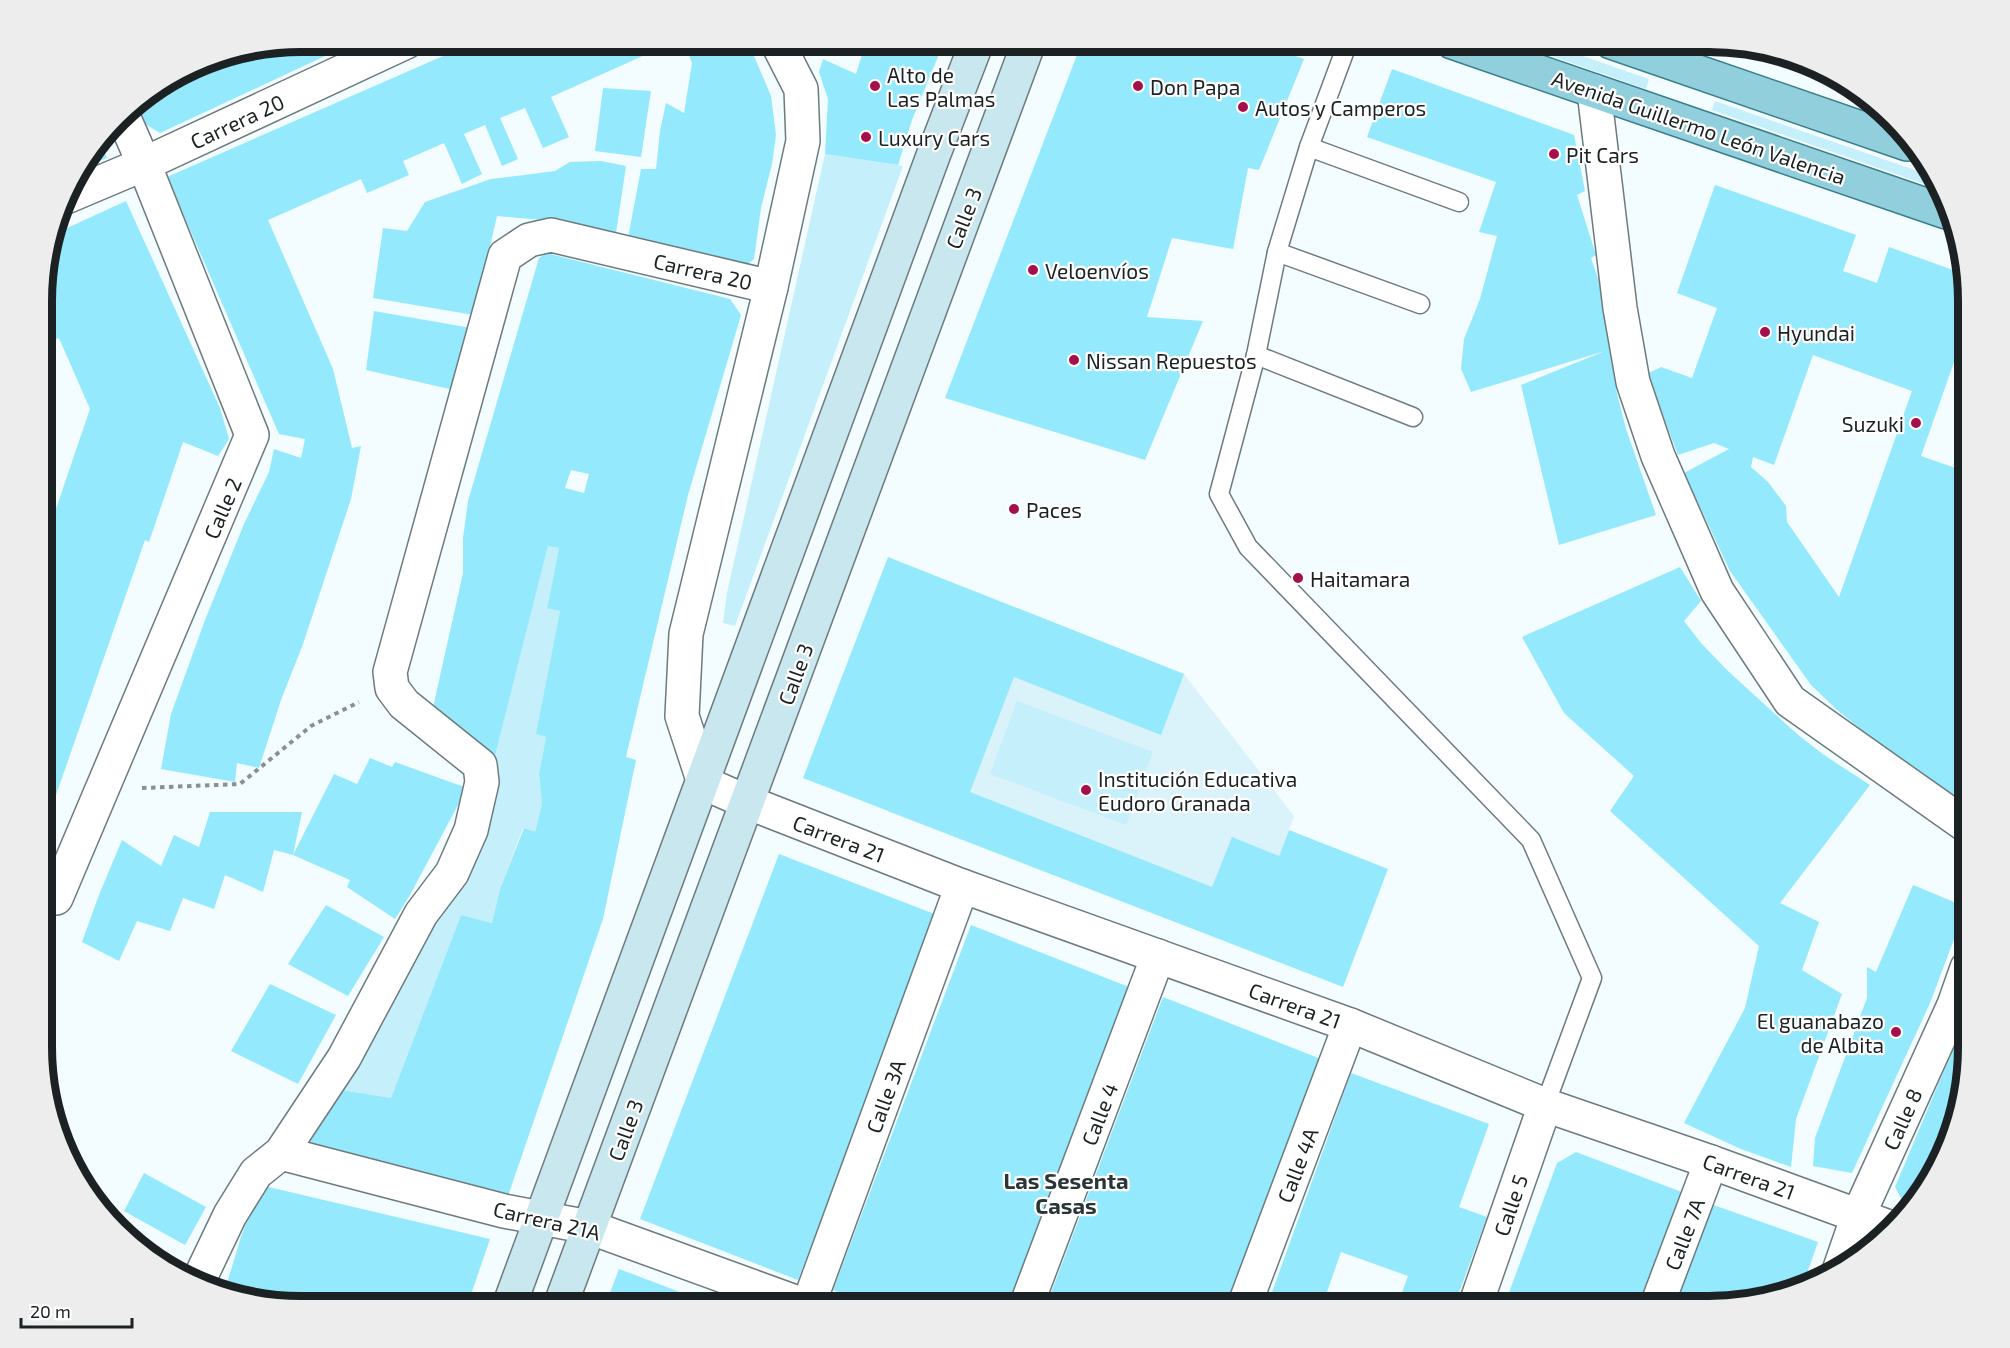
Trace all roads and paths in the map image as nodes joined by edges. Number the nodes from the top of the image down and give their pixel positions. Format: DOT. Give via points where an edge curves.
graph roads {
  1 [pos="385,52"];
  2 [pos="782,52"];
  3 [pos="973,52"];
  4 [pos="1025,52"];
  5 [pos="1344,52"];
  6 [pos="1481,52"];
  7 [pos="1640,52"];
  8 [pos="1594,91"];
  9 [pos="126,124"];
  10 [pos="1899,141"];
  11 [pos="1309,147"];
  12 [pos="144,164"];
  13 [pos="77,192"];
  14 [pos="1459,202"];
  15 [pos="1940,210"];
  16 [pos="1277,252"];
  17 [pos="771,287"];
  18 [pos="1420,304"];
  19 [pos="1256,355"];
  20 [pos="1413,417"];
  21 [pos="392,688"];
  22 [pos="704,783"];
  23 [pos="102,790"];
  24 [pos="747,802"];
  25 [pos="1958,820"];
  26 [pos="962,886"];
  27 [pos="56,898"];
  28 [pos="1158,956"];
  29 [pos="1958,994"];
  30 [pos="1350,1025"];
  31 [pos="1545,1105"];
  32 [pos="281,1153"];
  33 [pos="1711,1162"];
  34 [pos="542,1218"];
  35 [pos="1872,1221"];
  36 [pos="589,1227"];
  37 [pos="1854,1249"];
  38 [pos="201,1275"];
  39 [pos="513,1296"];
  40 [pos="564,1296"];
  41 [pos="779,1296"];
  42 [pos="811,1296"];
  43 [pos="1030,1296"];
  44 [pos="1248,1296"];
  45 [pos="1478,1296"];
  46 [pos="1660,1296"];
  1 -- 12 [label="street, Carrera 20"];
  2 -- 17 [label="street" via="801,89 803,141"];
  3 -- 22 [label="street"];
  4 -- 24 [label="street, Calle 3"];
  5 -- 11 [label="lane"];
  6 -- 8 [label="main road, Avenida Guillermo León Valencia"];
  7 -- 10 [label="main road"];
  8 -- 15 [label="main road, Avenida Guillermo León Valencia"];
  8 -- 25 [label="street" via="1620,308 1633,382 1658,456 1718,591 1790,701"];
  9 -- 12 [label="street, Calle 2"];
  11 -- 14 [label="lane"];
  11 -- 16 [label="lane"];
  12 -- 13 [label="street, Carrera 20"];
  12 -- 23 [label="street, Calle 2" via="252,435"];
  16 -- 18 [label="lane"];
  16 -- 19 [label="lane"];
  17 -- 21 [label="street, Carrera 20" via="551,235 530,240 505,256 390,672"];
  17 -- 22 [label="street" via="687,634 682,716"];
  19 -- 20 [label="lane"];
  19 -- 31 [label="lane" via="1219,494 1256,556 1532,840 1592,978"];
  21 -- 23 [label="path" via="311,726 240,784"];
  21 -- 32 [label="street" via="404,704 480,765 482,782 471,830 452,873 421,914 344,1058"];
  22 -- 24 [label="street, Carrera 21"];
  22 -- 34 [label="street"];
  23 -- 27 [label="street, Calle 2"];
  24 -- 26 [label="street, Carrera 21"];
  24 -- 36 [label="street, Calle 3"];
  26 -- 28 [label="street, Carrera 21"];
  26 -- 42 [label="street, Calle 3A"];
  28 -- 30 [label="street, Carrera 21"];
  28 -- 43 [label="street, Calle 4"];
  29 -- 35 [label="street, Calle 8"];
  30 -- 31 [label="street, Carrera 21"];
  30 -- 44 [label="street, Calle 4A"];
  31 -- 33 [label="street, Carrera 21"];
  31 -- 45 [label="street, Calle 5"];
  32 -- 34 [label="street, Carrera 21A"];
  32 -- 38 [label="street" via="256,1173 230,1215"];
  33 -- 35 [label="street, Carrera 21"];
  33 -- 46 [label="street, Calle 7A"];
  34 -- 36 [label="street, Carrera 21A"];
  34 -- 39 [label="street"];
  35 -- 37 [label="street, Calle 8"];
  36 -- 40 [label="street, Calle 3"];
  36 -- 41 [label="street, Carrera 21A"];
}
